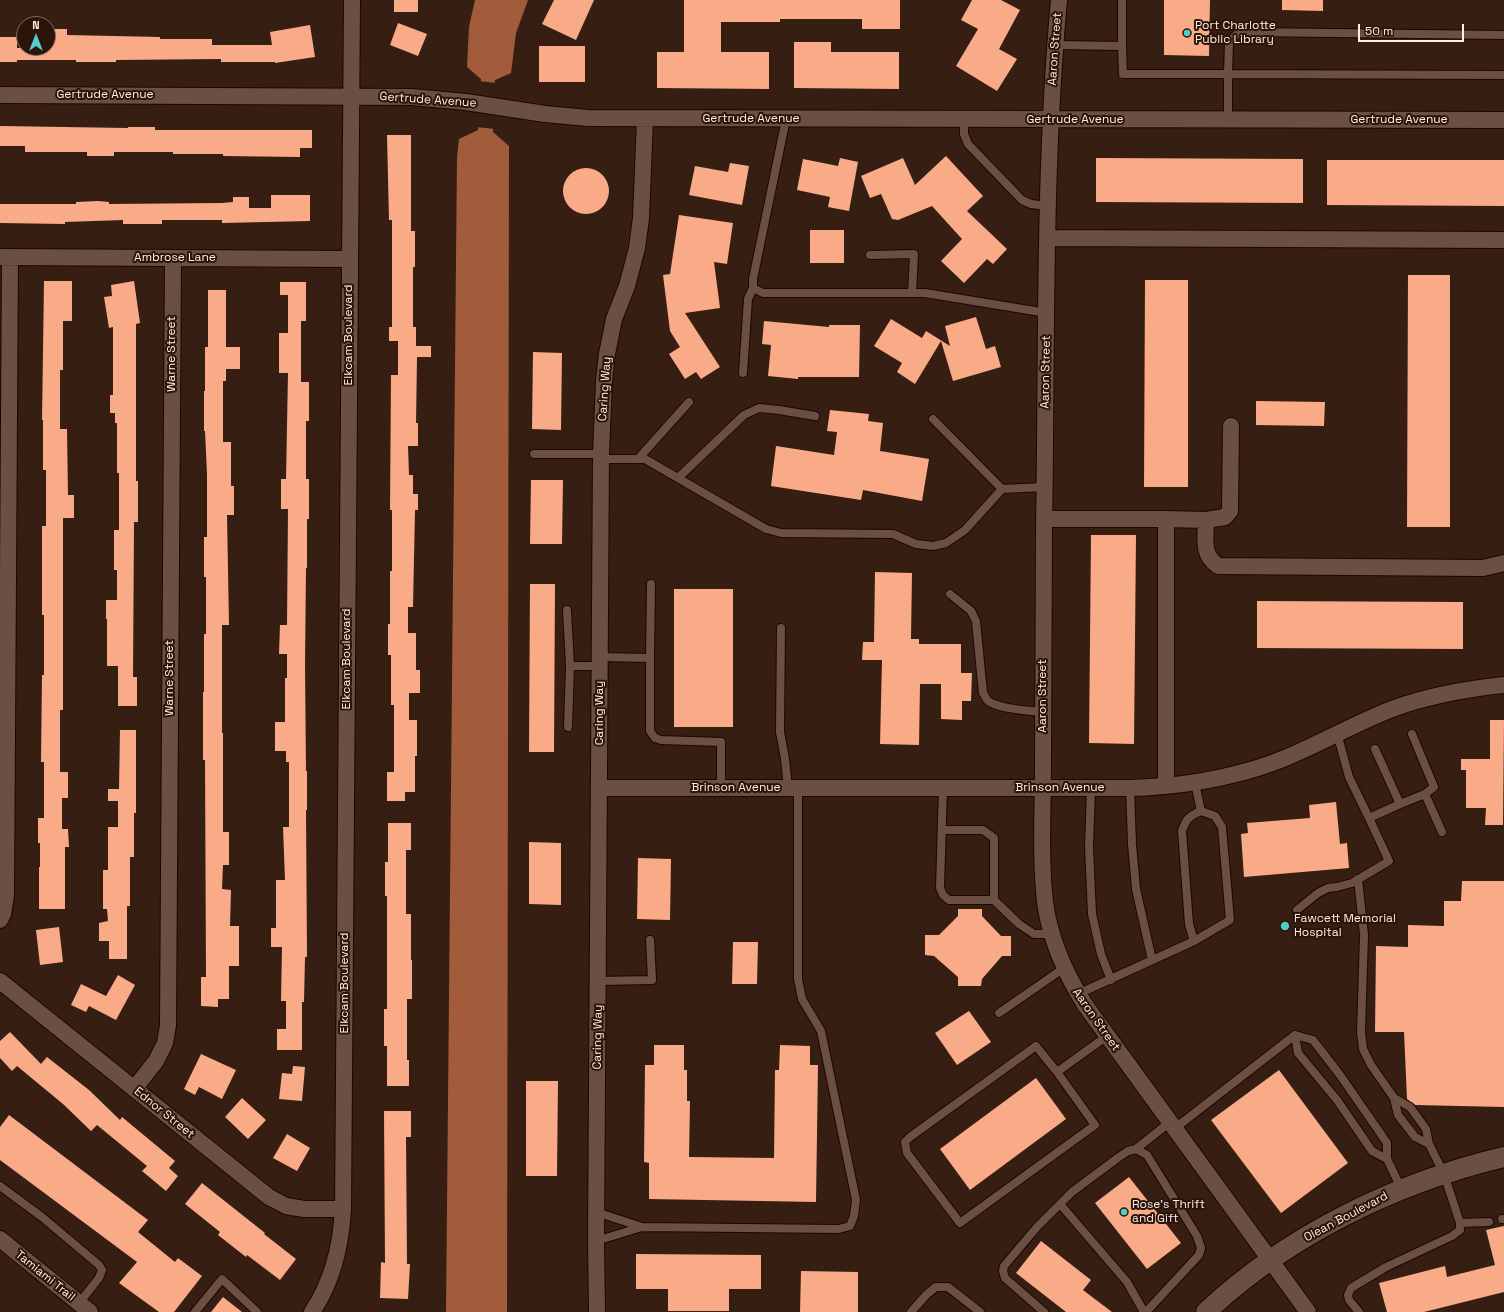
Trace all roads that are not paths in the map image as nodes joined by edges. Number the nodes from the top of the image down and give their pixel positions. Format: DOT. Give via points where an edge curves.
graph roads {
  1 [pos="352,0"];
  2 [pos="1059,0"];
  3 [pos="1122,0"];
  4 [pos="1504,35"];
  5 [pos="1055,44"];
  6 [pos="1122,46"];
  7 [pos="1228,74"];
  8 [pos="1504,75"];
  9 [pos="0,95"];
  10 [pos="351,96"];
  11 [pos="645,119"];
  12 [pos="786,119"];
  13 [pos="964,119"];
  14 [pos="1050,120"];
  15 [pos="1228,120"];
  16 [pos="1504,120"];
  17 [pos="1048,206"];
  18 [pos="1048,238"];
  19 [pos="1504,240"];
  20 [pos="870,255"];
  21 [pos="5,257"];
  22 [pos="172,258"];
  23 [pos="350,259"];
  24 [pos="753,288"];
  25 [pos="912,293"];
  26 [pos="1047,313"];
  27 [pos="743,373"];
  28 [pos="689,402"];
  29 [pos="815,416"];
  30 [pos="933,419"];
  31 [pos="1231,426"];
  32 [pos="534,454"];
  33 [pos="601,457"];
  34 [pos="638,459"];
  35 [pos="678,478"];
  36 [pos="1044,487"];
  37 [pos="1002,489"];
  38 [pos="1044,519"];
  39 [pos="1166,519"];
  40 [pos="1206,520"];
  41 [pos="1504,563"];
  42 [pos="651,584"];
  43 [pos="950,594"];
  44 [pos="567,610"];
  45 [pos="781,628"];
  46 [pos="650,658"];
  47 [pos="600,662"];
  48 [pos="570,666"];
  49 [pos="1504,685"];
  50 [pos="1043,712"];
  51 [pos="568,727"];
  52 [pos="1336,733"];
  53 [pos="1412,734"];
  54 [pos="1375,749"];
  55 [pos="1195,783"];
  56 [pos="1166,786"];
  57 [pos="599,788"];
  58 [pos="793,788"];
  59 [pos="943,788"];
  60 [pos="1042,788"];
  61 [pos="1091,788"];
  62 [pos="1130,788"];
  63 [pos="721,789"];
  64 [pos="1425,794"];
  65 [pos="1400,804"];
  66 [pos="1202,811"];
  67 [pos="1370,818"];
  68 [pos="942,830"];
  69 [pos="1442,832"];
  70 [pos="1358,879"];
  71 [pos="994,900"];
  72 [pos="1297,910"];
  73 [pos="0,920"];
  74 [pos="1051,934"];
  75 [pos="650,940"];
  76 [pos="1194,941"];
  77 [pos="1152,960"];
  78 [pos="1064,968"];
  79 [pos="1111,980"];
  80 [pos="0,981"];
  81 [pos="598,981"];
  82 [pos="1078,994"];
  83 [pos="999,1013"];
  84 [pos="1295,1035"];
  85 [pos="1107,1036"];
  86 [pos="1057,1072"];
  87 [pos="134,1089"];
  88 [pos="1394,1098"];
  89 [pos="1172,1126"];
  90 [pos="1429,1144"];
  91 [pos="1136,1149"];
  92 [pos="1504,1157"];
  93 [pos="1388,1159"];
  94 [pos="1444,1174"];
  95 [pos="0,1186"];
  96 [pos="1402,1190"];
  97 [pos="1060,1204"];
  98 [pos="343,1209"];
  99 [pos="596,1212"];
  100 [pos="1489,1222"];
  101 [pos="1460,1223"];
  102 [pos="642,1227"];
  103 [pos="0,1239"];
  104 [pos="596,1241"];
  105 [pos="1270,1261"];
  106 [pos="85,1308"];
  107 [pos="195,1312"];
  108 [pos="257,1312"];
  109 [pos="312,1312"];
  110 [pos="597,1312"];
  111 [pos="911,1312"];
  112 [pos="980,1312"];
  113 [pos="1044,1312"];
  114 [pos="1145,1312"];
  115 [pos="1206,1312"];
  116 [pos="1308,1312"];
  117 [pos="1359,1312"];
  1 -- 10 [label="street, Elkcam Boulevard"];
  2 -- 5 [label="street, Aaron Street"];
  3 -- 6 [label="lane"];
  4 -- 7 [label="lane" via="1247,32 1237,34 1229,42"];
  5 -- 6 [label="lane"];
  5 -- 14 [label="street, Aaron Street"];
  6 -- 7 [label="lane" via="1123,74"];
  7 -- 8 [label="lane"];
  7 -- 15 [label="lane"];
  9 -- 10 [label="street, Gertrude Avenue"];
  10 -- 11 [label="street, Gertrude Avenue" via="412,97 566,116"];
  10 -- 23 [label="street, Elkcam Boulevard"];
  11 -- 12 [label="street, Gertrude Avenue"];
  11 -- 33 [label="street, Caring Way" via="641,218 637,248 627,286 614,319 607,354"];
  12 -- 13 [label="street, Gertrude Avenue"];
  12 -- 24 [label="lane"];
  13 -- 14 [label="street, Gertrude Avenue"];
  13 -- 17 [label="lane" via="964,134 968,144 1022,200"];
  14 -- 15 [label="street, Gertrude Avenue"];
  14 -- 17 [label="street, Aaron Street"];
  15 -- 16 [label="street, Gertrude Avenue"];
  17 -- 18 [label="street, Aaron Street"];
  18 -- 19 [label="street"];
  18 -- 26 [label="street, Aaron Street"];
  20 -- 25 [label="lane" via="914,254"];
  21 -- 22 [label="street, Ambrose Lane"];
  21 -- 73 [label="street" via="6,895"];
  22 -- 23 [label="street, Ambrose Lane"];
  22 -- 87 [label="street, Warne Street" via="168,1025 165,1043 156,1060"];
  23 -- 98 [label="street, Elkcam Boulevard"];
  24 -- 25 [label="lane" via="763,293"];
  24 -- 27 [label="lane" via="748,299"];
  25 -- 26 [label="lane" via="926,293"];
  26 -- 36 [label="street, Aaron Street"];
  28 -- 34 [label="lane"];
  29 -- 35 [label="lane" via="759,408 744,415"];
  30 -- 37 [label="lane"];
  31 -- 40 [label="street" via="1230,511 1225,517"];
  32 -- 33 [label="lane"];
  33 -- 34 [label="lane"];
  33 -- 47 [label="street, Caring Way"];
  34 -- 35 [label="lane" via="646,459"];
  35 -- 37 [label="lane" via="766,529 781,533 893,534 916,544 933,546 946,543 965,530"];
  36 -- 37 [label="lane"];
  36 -- 38 [label="street, Aaron Street"];
  38 -- 39 [label="street"];
  38 -- 50 [label="street, Aaron Street"];
  39 -- 40 [label="street"];
  39 -- 56 [label="street"];
  40 -- 41 [label="street" via="1206,552 1218,566 1483,568"];
  42 -- 46 [label="lane"];
  43 -- 50 [label="lane" via="971,611 976,621 983,693 988,701 1019,710"];
  44 -- 48 [label="lane"];
  45 -- 58 [label="lane" via="780,732"];
  46 -- 47 [label="lane"];
  46 -- 63 [label="lane" via="650,731 655,738 661,740 721,742"];
  47 -- 48 [label="lane"];
  47 -- 57 [label="street, Caring Way"];
  48 -- 51 [label="lane"];
  49 -- 52 [label="street, Brinson Avenue" via="1428,698 1392,709"];
  50 -- 60 [label="street, Aaron Street"];
  52 -- 55 [label="street, Brinson Avenue" via="1267,765"];
  52 -- 67 [label="lane" via="1349,777"];
  53 -- 64 [label="lane" via="1434,787"];
  54 -- 65 [label="lane"];
  55 -- 56 [label="street, Brinson Avenue"];
  55 -- 66 [label="lane"];
  56 -- 62 [label="street, Brinson Avenue"];
  57 -- 63 [label="street, Brinson Avenue"];
  57 -- 81 [label="street, Caring Way"];
  58 -- 59 [label="street, Brinson Avenue"];
  58 -- 63 [label="street, Brinson Avenue"];
  58 -- 102 [label="lane" via="798,979 802,999 821,1031 856,1200 854,1216 850,1226 839,1229"];
  59 -- 60 [label="street, Brinson Avenue"];
  59 -- 68 [label="lane"];
  60 -- 61 [label="street, Brinson Avenue"];
  60 -- 74 [label="street, Aaron Street" via="1045,901"];
  61 -- 62 [label="street, Brinson Avenue"];
  61 -- 79 [label="lane" via="1089,847 1092,914 1101,954"];
  62 -- 77 [label="lane" via="1136,889"];
  64 -- 65 [label="lane"];
  64 -- 69 [label="lane"];
  65 -- 67 [label="lane"];
  66 -- 76 [label="lane" via="1192,815 1185,822 1182,832 1189,924"];
  66 -- 76 [label="lane" via="1215,816 1222,827 1230,920"];
  67 -- 70 [label="lane" via="1388,861"];
  68 -- 71 [label="lane" via="982,830 994,838"];
  68 -- 71 [label="lane" via="940,888 943,895 949,900"];
  70 -- 72 [label="lane" via="1352,883 1323,890"];
  70 -- 88 [label="lane" via="1364,935 1361,1032 1363,1050"];
  71 -- 74 [label="lane" via="1019,924 1034,934"];
  74 -- 78 [label="street, Aaron Street"];
  75 -- 81 [label="lane" via="652,980"];
  76 -- 77 [label="lane"];
  77 -- 79 [label="lane"];
  78 -- 82 [label="street, Aaron Street"];
  78 -- 83 [label="lane"];
  79 -- 82 [label="lane"];
  80 -- 87 [label="street, Ednor Street"];
  81 -- 99 [label="street, Caring Way"];
  82 -- 85 [label="street, Aaron Street"];
  84 -- 89 [label="lane"];
  84 -- 93 [label="lane" via="1298,1053 1337,1100 1372,1151"];
  84 -- 93 [label="lane" via="1313,1040 1340,1075 1387,1143"];
  85 -- 86 [label="lane"];
  85 -- 89 [label="street, Aaron Street"];
  86 -- 86 [label="lane" via="1036,1046 905,1142 907,1152 960,1223 1095,1125"];
  87 -- 98 [label="street, Ednor Street" via="269,1197 286,1206 304,1209"];
  88 -- 90 [label="lane" via="1410,1107 1426,1129"];
  88 -- 90 [label="lane" via="1398,1115 1415,1137"];
  89 -- 91 [label="lane"];
  89 -- 105 [label="street, Aaron Street"];
  90 -- 94 [label="lane"];
  91 -- 97 [label="lane" via="1119,1157"];
  91 -- 114 [label="lane" via="1147,1155 1197,1236 1201,1248 1199,1255"];
  92 -- 94 [label="street, Olean Boulevard"];
  93 -- 96 [label="lane"];
  94 -- 96 [label="street, Olean Boulevard"];
  94 -- 101 [label="lane"];
  95 -- 106 [label="lane" via="99,1265 102,1270"];
  96 -- 105 [label="street, Olean Boulevard" via="1309,1235"];
  97 -- 113 [label="lane" via="1004,1266 1003,1271 1010,1284"];
  97 -- 114 [label="lane" via="1127,1282"];
  98 -- 109 [label="street, Elkcam Boulevard" via="340,1244 333,1270"];
  99 -- 102 [label="lane"];
  99 -- 104 [label="street, Caring Way"];
  100 -- 101 [label="lane"];
  101 -- 117 [label="lane" via="1460,1230 1452,1236 1386,1267 1351,1288 1349,1300"];
  102 -- 104 [label="lane"];
  103 -- 106 [label="street, Tamiami Trail"];
  104 -- 110 [label="street, Caring Way"];
  105 -- 115 [label="street, Olean Boulevard"];
  105 -- 116 [label="street, Aaron Street"];
  107 -- 108 [label="lane" via="222,1279"];
  111 -- 112 [label="lane" via="926,1294 936,1287 948,1287"];
}
